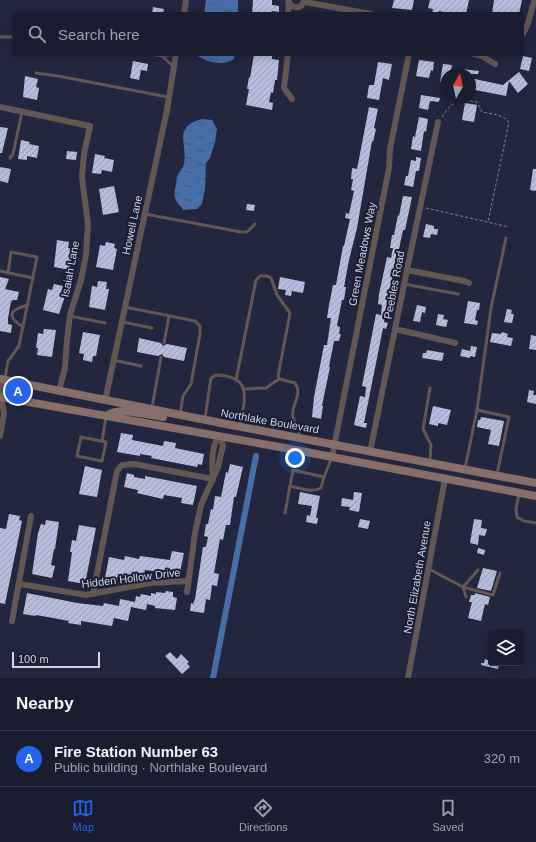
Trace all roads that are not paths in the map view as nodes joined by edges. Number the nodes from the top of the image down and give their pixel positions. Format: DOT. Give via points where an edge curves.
graph roads {
  1 [pos="186,0"];
  2 [pos="535,0"];
  3 [pos="288,1"];
  4 [pos="305,1"];
  5 [pos="184,12"];
  6 [pos="288,12"];
  7 [pos="361,12"];
  8 [pos="524,32"];
  9 [pos="0,37"];
  10 [pos="12,37"];
  11 [pos="162,56"];
  12 [pos="176,56"];
  13 [pos="288,56"];
  14 [pos="409,56"];
  15 [pos="482,56"];
  16 [pos="495,64"];
  17 [pos="174,67"];
  18 [pos="36,73"];
  19 [pos="169,97"];
  20 [pos="292,99"];
  21 [pos="0,107"];
  22 [pos="22,112"];
  23 [pos="438,122"];
  24 [pos="10,158"];
  25 [pos="145,214"];
  26 [pos="255,224"];
  27 [pos="506,238"];
  28 [pos="407,270"];
  29 [pos="0,272"];
  30 [pos="8,273"];
  31 [pos="33,278"];
  32 [pos="469,283"];
  33 [pos="404,284"];
  34 [pos="458,294"];
  35 [pos="28,305"];
  36 [pos="125,307"];
  37 [pos="70,316"];
  38 [pos="169,316"];
  39 [pos="122,322"];
  40 [pos="105,323"];
  41 [pos="23,328"];
  42 [pos="152,328"];
  43 [pos="395,329"];
  44 [pos="164,343"];
  45 [pos="455,343"];
  46 [pos="161,357"];
  47 [pos="114,360"];
  48 [pos="141,366"];
  49 [pos="279,379"];
  50 [pos="2,380"];
  51 [pos="236,380"];
  52 [pos="430,388"];
  53 [pos="244,389"];
  54 [pos="59,391"];
  55 [pos="0,398"];
  56 [pos="105,401"];
  57 [pos="152,410"];
  58 [pos="477,410"];
  59 [pos="178,415"];
  60 [pos="106,416"];
  61 [pos="204,420"];
  62 [pos="235,426"];
  63 [pos="0,436"];
  64 [pos="219,437"];
  65 [pos="298,438"];
  66 [pos="102,441"];
  67 [pos="334,444"];
  68 [pos="370,452"];
  69 [pos="332,457"];
  70 [pos="430,463"];
  71 [pos="464,470"];
  72 [pos="497,476"];
  73 [pos="324,477"];
  74 [pos="213,479"];
  75 [pos="445,479"];
  76 [pos="536,483"];
  77 [pos="290,486"];
  78 [pos="519,493"];
  79 [pos="536,496"];
  80 [pos="285,513"];
  81 [pos="31,516"];
  82 [pos="536,523"];
  83 [pos="428,569"];
  84 [pos="478,570"];
  85 [pos="500,573"];
  86 [pos="188,581"];
  87 [pos="20,584"];
  88 [pos="463,587"];
  89 [pos="187,592"];
  90 [pos="93,594"];
  91 [pos="466,597"];
  92 [pos="12,621"];
  93 [pos="408,678"];
  1 -- 5 [label="street"];
  2 -- 8 [label="street"];
  3 -- 4 [label="street" via="296,7"];
  3 -- 6 [label="street"];
  4 -- 7 [label="street"];
  9 -- 10 [label="lane"];
  11 -- 17 [label="lane"];
  12 -- 17 [label="street, Howell Lane"];
  13 -- 20 [label="street" via="284,88"];
  14 -- 67 [label="street, Green Meadows Way"];
  15 -- 16 [label="street"];
  17 -- 19 [label="street, Howell Lane"];
  18 -- 19 [label="lane"];
  19 -- 25 [label="street, Howell Lane"];
  21 -- 22 [label="street"];
  22 -- 24 [label="lane"];
  22 -- 37 [label="street, Isaiah Lane" via="90,126 82,177 88,225 86,254"];
  23 -- 28 [label="street, Peebles Road"];
  25 -- 26 [label="lane" via="241,232 247,232"];
  25 -- 36 [label="street, Howell Lane"];
  27 -- 58 [label="lane" via="491,308"];
  28 -- 32 [label="street"];
  28 -- 33 [label="street, Peebles Road"];
  29 -- 30 [label="lane"];
  30 -- 31 [label="lane"];
  30 -- 31 [label="lane" via="11,252 37,257"];
  31 -- 35 [label="lane"];
  33 -- 34 [label="lane"];
  33 -- 43 [label="street, Peebles Road"];
  35 -- 41 [label="lane"];
  35 -- 41 [label="lane" via="13,311 12,315 13,321"];
  36 -- 38 [label="lane"];
  36 -- 39 [label="street, Howell Lane"];
  37 -- 40 [label="lane"];
  37 -- 54 [label="street, Isaiah Lane" via="65,368"];
  38 -- 44 [label="lane"];
  38 -- 59 [label="lane" via="194,321 200,326 190,384 183,396"];
  39 -- 42 [label="lane"];
  39 -- 47 [label="street, Howell Lane"];
  41 -- 50 [label="lane" via="19,346 8,361"];
  43 -- 45 [label="street"];
  43 -- 68 [label="street, Peebles Road"];
  46 -- 57 [label="lane"];
  47 -- 48 [label="lane"];
  47 -- 56 [label="street, Howell Lane"];
  49 -- 51 [label="lane" via="290,313 277,295 271,278 260,276 256,280"];
  49 -- 53 [label="lane" via="266,388"];
  49 -- 65 [label="lane" via="295,383 297,386 292,415 300,429"];
  50 -- 54 [label="main road, Northlake Boulevard"];
  50 -- 55 [label="street"];
  51 -- 53 [label="lane"];
  51 -- 61 [label="lane" via="219,375 211,378"];
  52 -- 70 [label="lane" via="423,428 431,445"];
  53 -- 62 [label="lane" via="244,405"];
  54 -- 56 [label="main road, Northlake Boulevard"];
  55 -- 60 [label="main road"];
  55 -- 63 [label="street" via="4,414"];
  56 -- 57 [label="main road, Northlake Boulevard"];
  57 -- 59 [label="main road, Northlake Boulevard"];
  58 -- 71 [label="lane"];
  58 -- 72 [label="lane" via="509,417"];
  59 -- 60 [label="main road" via="169,417 122,410"];
  59 -- 61 [label="main road, Northlake Boulevard"];
  60 -- 64 [label="main road"];
  60 -- 66 [label="lane"];
  61 -- 62 [label="main road, Northlake Boulevard"];
  62 -- 64 [label="main road" via="224,430"];
  62 -- 65 [label="main road, Northlake Boulevard"];
  64 -- 69 [label="main road"];
  64 -- 74 [label="street, Hidden Hollow Drive" via="223,444"];
  65 -- 67 [label="main road, Northlake Boulevard"];
  66 -- 66 [label="lane" via="81,437 77,456 102,461 106,442"];
  67 -- 68 [label="main road, Northlake Boulevard"];
  67 -- 69 [label="street, Green Meadows Way"];
  68 -- 70 [label="main road, Northlake Boulevard"];
  69 -- 73 [label="lane"];
  69 -- 75 [label="main road"];
  70 -- 71 [label="main road, Northlake Boulevard"];
  71 -- 72 [label="main road, Northlake Boulevard"];
  72 -- 76 [label="main road, Northlake Boulevard"];
  73 -- 77 [label="lane" via="319,490"];
  73 -- 77 [label="lane" via="293,470"];
  74 -- 86 [label="street, Hidden Hollow Drive" via="201,505"];
  74 -- 90 [label="street" via="134,464 122,465 117,471"];
  75 -- 78 [label="main road"];
  75 -- 83 [label="street, North Elizabeth Avenue"];
  77 -- 80 [label="lane"];
  78 -- 79 [label="main road"];
  78 -- 82 [label="lane" via="517,517"];
  81 -- 87 [label="street"];
  83 -- 88 [label="lane"];
  83 -- 93 [label="street, North Elizabeth Avenue"];
  84 -- 88 [label="lane"];
  85 -- 88 [label="lane" via="493,595"];
  86 -- 89 [label="street"];
  86 -- 90 [label="street, Hidden Hollow Drive" via="150,583"];
  87 -- 90 [label="street, Hidden Hollow Drive" via="77,594"];
  87 -- 92 [label="street"];
  88 -- 91 [label="lane"];
}
